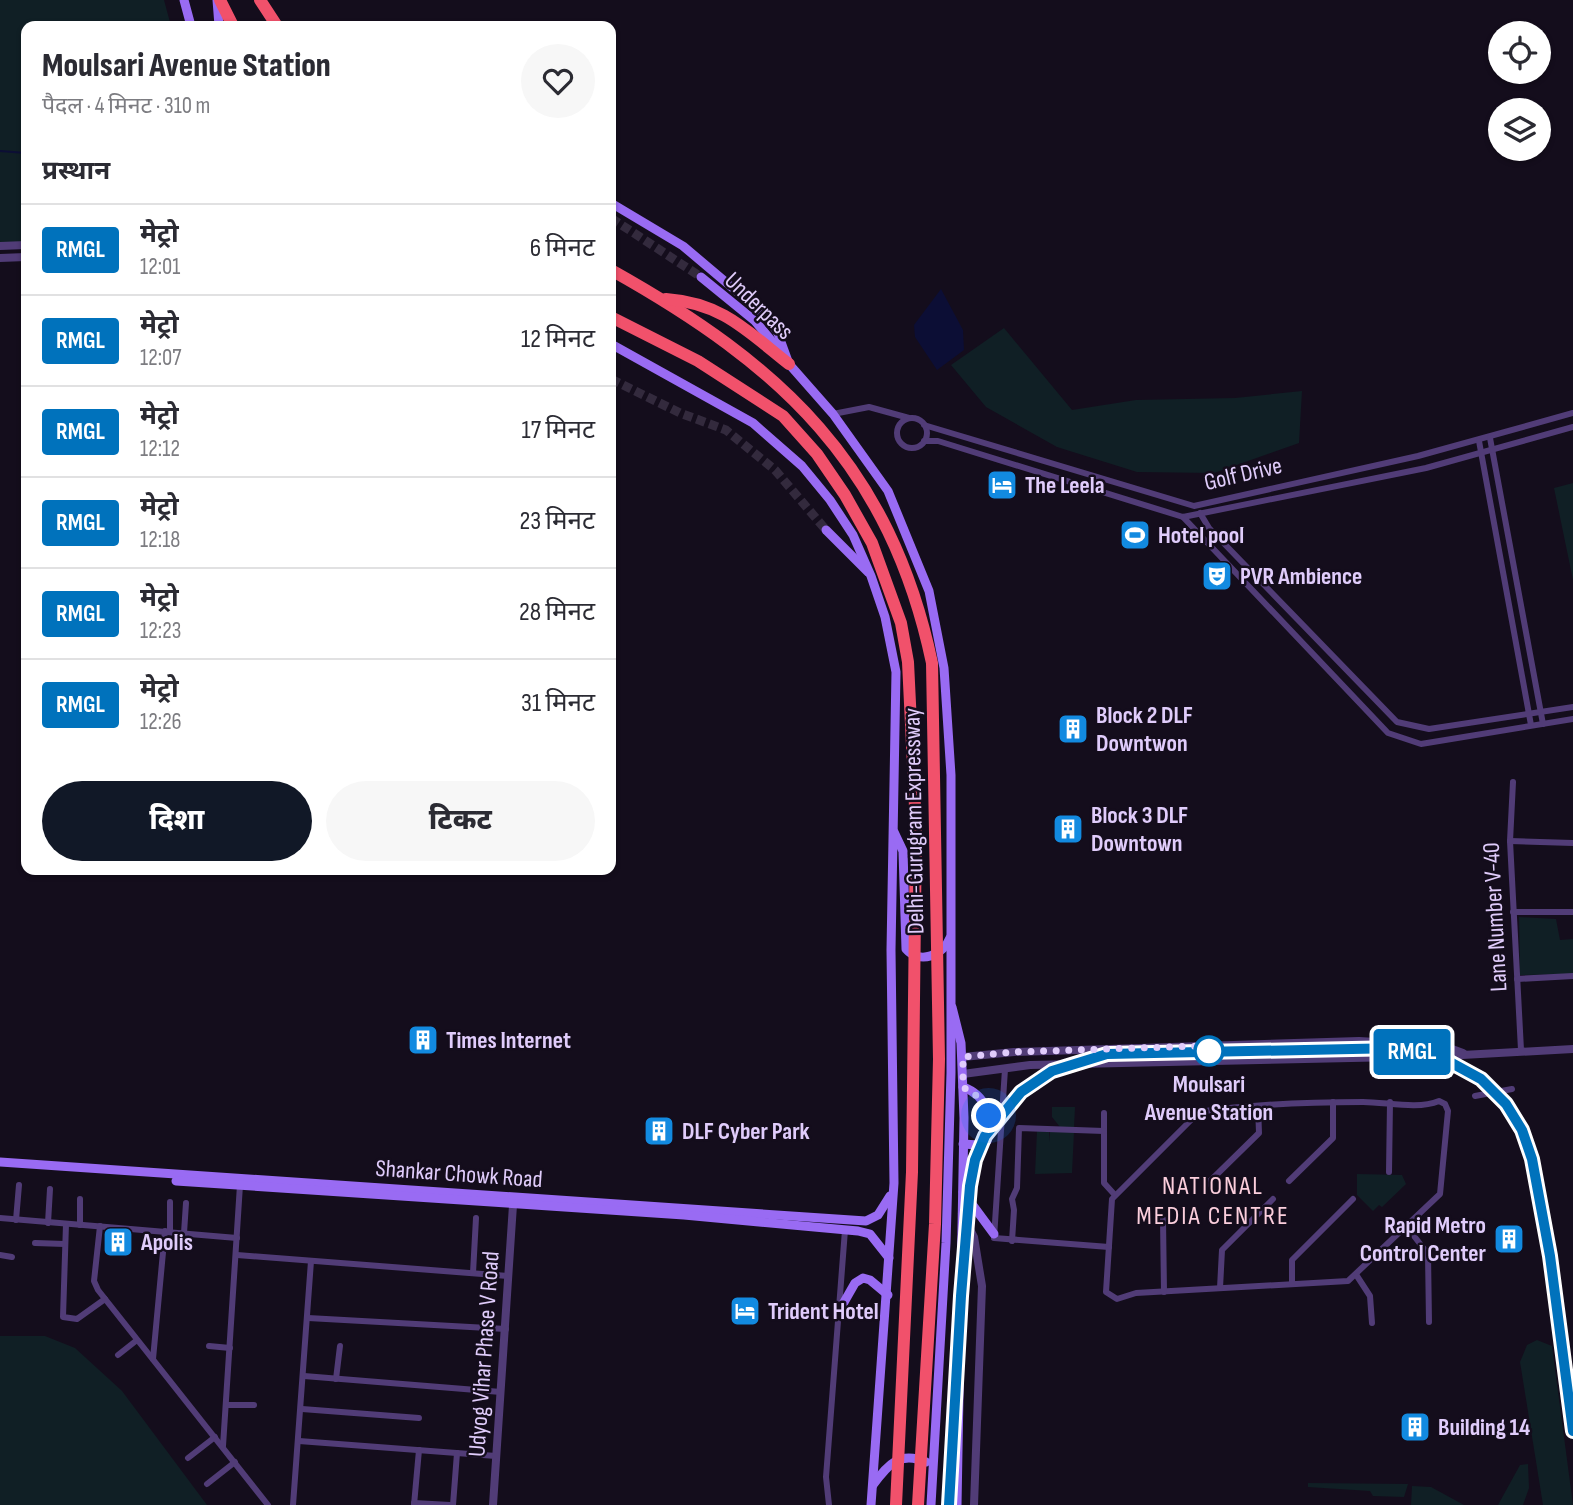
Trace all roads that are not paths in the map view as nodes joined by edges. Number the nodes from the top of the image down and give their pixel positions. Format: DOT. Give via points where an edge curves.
graph roads {
  1 [pos="184,0"];
  2 [pos="219,0"];
  3 [pos="260,0"];
  4 [pos="190,21"];
  5 [pos="219,21"];
  6 [pos="230,21"];
  7 [pos="274,21"];
  8 [pos="616,206"];
  9 [pos="21,245"];
  10 [pos="0,246"];
  11 [pos="21,257"];
  12 [pos="0,258"];
  13 [pos="616,273"];
  14 [pos="701,277"];
  15 [pos="662,299"];
  16 [pos="616,320"];
  17 [pos="616,347"];
  18 [pos="789,364"];
  19 [pos="1573,412"];
  20 [pos="833,414"];
  21 [pos="909,418"];
  22 [pos="924,425"];
  23 [pos="1573,427"];
  24 [pos="1490,438"];
  25 [pos="924,441"];
  26 [pos="1479,441"];
  27 [pos="1493,452"];
  28 [pos="1481,455"];
  29 [pos="1380,465"];
  30 [pos="1381,479"];
  31 [pos="1194,506"];
  32 [pos="1201,514"];
  33 [pos="1183,517"];
  34 [pos="826,530"];
  35 [pos="871,576"];
  36 [pos="1573,706"];
  37 [pos="1541,711"];
  38 [pos="1529,713"];
  39 [pos="1573,719"];
  40 [pos="1543,724"];
  41 [pos="1531,725"];
  42 [pos="1513,782"];
  43 [pos="893,830"];
  44 [pos="1510,841"];
  45 [pos="1573,843"];
  46 [pos="1513,912"];
  47 [pos="1573,912"];
  48 [pos="950,936"];
  49 [pos="1573,976"];
  50 [pos="1517,979"];
  51 [pos="950,1002"];
  52 [pos="1573,1049"];
  53 [pos="1521,1050"];
  54 [pos="1466,1054"];
  55 [pos="977,1056"];
  56 [pos="963,1057"];
  57 [pos="1005,1069"];
  58 [pos="982,1073"];
  59 [pos="963,1074"];
  60 [pos="963,1087"];
  61 [pos="1512,1089"];
  62 [pos="1475,1096"];
  63 [pos="1333,1102"];
  64 [pos="1390,1102"];
  65 [pos="1258,1106"];
  66 [pos="1104,1113"];
  67 [pos="1104,1131"];
  68 [pos="963,1144"];
  69 [pos="0,1164"];
  70 [pos="1389,1172"];
  71 [pos="1289,1181"];
  72 [pos="894,1183"];
  73 [pos="19,1185"];
  74 [pos="240,1185"];
  75 [pos="1205,1186"];
  76 [pos="50,1189"];
  77 [pos="963,1192"];
  78 [pos="1114,1194"];
  79 [pos="80,1199"];
  80 [pos="1273,1199"];
  81 [pos="1353,1199"];
  82 [pos="170,1202"];
  83 [pos="186,1203"];
  84 [pos="513,1205"];
  85 [pos="962,1214"];
  86 [pos="0,1218"];
  87 [pos="476,1218"];
  88 [pos="1163,1219"];
  89 [pos="16,1220"];
  90 [pos="48,1223"];
  91 [pos="66,1224"];
  92 [pos="80,1225"];
  93 [pos="100,1226"];
  94 [pos="1407,1227"];
  95 [pos="845,1230"];
  96 [pos="167,1232"];
  97 [pos="184,1233"];
  98 [pos="994,1234"];
  99 [pos="237,1238"];
  100 [pos="1012,1241"];
  101 [pos="35,1243"];
  102 [pos="65,1244"];
  103 [pos="1109,1248"];
  104 [pos="0,1255"];
  105 [pos="237,1255"];
  106 [pos="12,1257"];
  107 [pos="889,1258"];
  108 [pos="311,1262"];
  109 [pos="472,1273"];
  110 [pos="508,1276"];
  111 [pos="1357,1276"];
  112 [pos="1292,1283"];
  113 [pos="1220,1288"];
  114 [pos="1164,1292"];
  115 [pos="888,1295"];
  116 [pos="105,1299"];
  117 [pos="839,1311"];
  118 [pos="308,1318"];
  119 [pos="1429,1322"];
  120 [pos="1372,1323"];
  121 [pos="506,1329"];
  122 [pos="137,1340"];
  123 [pos="209,1346"];
  124 [pos="340,1346"];
  125 [pos="230,1349"];
  126 [pos="118,1355"];
  127 [pos="153,1359"];
  128 [pos="304,1376"];
  129 [pos="336,1379"];
  130 [pos="501,1392"];
  131 [pos="226,1405"];
  132 [pos="254,1405"];
  133 [pos="302,1409"];
  134 [pos="419,1418"];
  135 [pos="215,1437"];
  136 [pos="299,1441"];
  137 [pos="223,1446"];
  138 [pos="419,1450"];
  139 [pos="457,1453"];
  140 [pos="496,1456"];
  141 [pos="188,1458"];
  142 [pos="235,1462"];
  143 [pos="932,1473"];
  144 [pos="207,1484"];
  145 [pos="872,1487"];
  146 [pos="414,1504"];
  147 [pos="268,1505"];
  148 [pos="294,1505"];
  149 [pos="452,1505"];
  150 [pos="493,1505"];
  151 [pos="830,1505"];
  152 [pos="871,1505"];
  153 [pos="896,1505"];
  154 [pos="918,1505"];
  155 [pos="931,1505"];
  156 [pos="957,1505"];
  157 [pos="974,1505"];
  1 -- 4 [label="main road"];
  2 -- 5 [label="main road"];
  2 -- 6 [label="highway"];
  3 -- 7 [label="highway"];
  8 -- 18 [label="main road" via="683,246 748,298 776,331"];
  9 -- 10 [label="street"];
  11 -- 12 [label="street"];
  13 -- 15 [label="highway, Delhi-Gurugram Expressway"];
  14 -- 18 [label="main road, Underpass" via="769,336"];
  15 -- 18 [label="highway" via="709,306"];
  15 -- 154 [label="highway, Delhi-Gurugram Expressway" via="785,389 822,429 875,506 923,618 932,663 939,1059 935,1224"];
  16 -- 153 [label="highway, Delhi-Gurugram Expressway" via="698,361 783,416 845,495 876,553 901,623 908,662 916,828 912,1172"];
  17 -- 35 [label="main road" via="729,408 775,440 830,500"];
  18 -- 20 [label="main road"];
  19 -- 24 [label="street, Golf Drive"];
  20 -- 21 [label="street" via="869,407"];
  20 -- 48 [label="main road" via="888,491 934,612 944,668 951,775"];
  21 -- 22 [label="street"];
  21 -- 25 [label="street" via="897,429 900,442 912,447"];
  22 -- 25 [label="street"];
  22 -- 31 [label="street, Golf Drive"];
  23 -- 27 [label="street, Golf Drive"];
  24 -- 26 [label="street, Golf Drive"];
  24 -- 27 [label="street"];
  25 -- 33 [label="street, Golf Drive" via="938,441"];
  26 -- 28 [label="street"];
  26 -- 29 [label="street, Golf Drive"];
  27 -- 28 [label="street, Golf Drive"];
  27 -- 37 [label="street"];
  28 -- 30 [label="street, Golf Drive"];
  28 -- 38 [label="street"];
  29 -- 30 [label="street"];
  29 -- 31 [label="street, Golf Drive"];
  30 -- 32 [label="street, Golf Drive"];
  31 -- 32 [label="street"];
  32 -- 33 [label="street, Golf Drive"];
  32 -- 38 [label="street" via="1397,722 1429,729"];
  33 -- 41 [label="street" via="1388,733 1421,744"];
  34 -- 35 [label="main road"];
  35 -- 43 [label="main road" via="896,672"];
  36 -- 37 [label="street"];
  37 -- 38 [label="street"];
  37 -- 40 [label="street"];
  38 -- 41 [label="street"];
  39 -- 40 [label="street"];
  40 -- 41 [label="street"];
  42 -- 44 [label="street, Lane Number V-40"];
  43 -- 48 [label="main road" via="903,851 906,949 912,955 931,956 943,950"];
  43 -- 72 [label="main road"];
  44 -- 45 [label="street"];
  44 -- 46 [label="street, Lane Number V-40"];
  46 -- 47 [label="street"];
  46 -- 50 [label="street, Lane Number V-40"];
  48 -- 51 [label="main road"];
  49 -- 50 [label="street"];
  50 -- 53 [label="street, Lane Number V-40"];
  51 -- 56 [label="main road" via="959,1024"];
  51 -- 143 [label="main road" via="946,1243"];
  52 -- 53 [label="street"];
  53 -- 54 [label="street"];
  54 -- 55 [label="street" via="1444,1046 1359,1041"];
  54 -- 57 [label="street"];
  55 -- 56 [label="street"];
  55 -- 58 [label="street" via="976,1066"];
  56 -- 59 [label="main road"];
  57 -- 58 [label="street"];
  57 -- 98 [label="street"];
  58 -- 59 [label="street"];
  59 -- 60 [label="main road"];
  60 -- 68 [label="main road"];
  60 -- 68 [label="main road" via="980,1098 990,1124 987,1141 978,1146"];
  61 -- 62 [label="street"];
  63 -- 64 [label="street"];
  63 -- 65 [label="street"];
  63 -- 71 [label="street" via="1333,1138"];
  64 -- 70 [label="street"];
  64 -- 94 [label="street" via="1428,1105 1439,1101 1448,1111 1443,1188"];
  65 -- 75 [label="street" via="1259,1133"];
  65 -- 78 [label="street" via="1199,1112"];
  66 -- 67 [label="street"];
  67 -- 78 [label="street" via="1104,1183"];
  67 -- 100 [label="street" via="1019,1128"];
  68 -- 77 [label="main road"];
  69 -- 72 [label="main road, Shankar Chowk Road" via="866,1222 887,1204"];
  69 -- 74 [label="main road, Shankar Chowk Road"];
  72 -- 107 [label="main road"];
  73 -- 89 [label="street"];
  74 -- 84 [label="main road, Shankar Chowk Road"];
  74 -- 99 [label="street"];
  76 -- 90 [label="street"];
  77 -- 85 [label="main road"];
  77 -- 98 [label="main road"];
  78 -- 103 [label="street" via="1109,1205"];
  79 -- 92 [label="street"];
  80 -- 113 [label="street" via="1222,1250"];
  81 -- 112 [label="street" via="1292,1260"];
  82 -- 96 [label="street"];
  83 -- 97 [label="street"];
  84 -- 95 [label="main road, Shankar Chowk Road"];
  84 -- 110 [label="street, Udyog Vihar Phase V Road"];
  85 -- 156 [label="main road"];
  85 -- 157 [label="street" via="974,1237 982,1286"];
  86 -- 89 [label="street"];
  87 -- 109 [label="street"];
  88 -- 114 [label="street"];
  89 -- 90 [label="street"];
  90 -- 91 [label="street"];
  91 -- 92 [label="street"];
  91 -- 102 [label="street"];
  92 -- 93 [label="street"];
  93 -- 96 [label="street"];
  93 -- 116 [label="street" via="94,1281"];
  94 -- 111 [label="street"];
  94 -- 119 [label="street" via="1429,1254"];
  95 -- 107 [label="main road, Shankar Chowk Road" via="870,1234"];
  95 -- 117 [label="street"];
  96 -- 97 [label="street"];
  96 -- 127 [label="street"];
  97 -- 99 [label="street"];
  98 -- 100 [label="street" via="997,1241"];
  99 -- 105 [label="street"];
  100 -- 103 [label="street"];
  101 -- 102 [label="street"];
  102 -- 116 [label="street" via="63,1317 76,1319"];
  103 -- 114 [label="street" via="1105,1286 1110,1296"];
  104 -- 106 [label="street"];
  105 -- 108 [label="street"];
  105 -- 125 [label="street"];
  107 -- 115 [label="main road"];
  108 -- 109 [label="street"];
  108 -- 118 [label="street"];
  109 -- 110 [label="street"];
  110 -- 121 [label="street, Udyog Vihar Phase V Road"];
  111 -- 112 [label="street" via="1336,1283"];
  111 -- 120 [label="street" via="1370,1296"];
  112 -- 113 [label="street"];
  113 -- 114 [label="street"];
  115 -- 117 [label="main road" via="863,1278 855,1283"];
  115 -- 145 [label="main road"];
  116 -- 122 [label="street"];
  117 -- 151 [label="street" via="826,1477"];
  118 -- 121 [label="street"];
  118 -- 128 [label="street"];
  121 -- 130 [label="street, Udyog Vihar Phase V Road"];
  122 -- 126 [label="street"];
  122 -- 127 [label="street"];
  123 -- 125 [label="street"];
  124 -- 129 [label="street"];
  125 -- 131 [label="street"];
  127 -- 135 [label="street"];
  128 -- 129 [label="street"];
  128 -- 133 [label="street"];
  129 -- 130 [label="street"];
  130 -- 140 [label="street, Udyog Vihar Phase V Road"];
  131 -- 132 [label="street"];
  131 -- 137 [label="street"];
  133 -- 134 [label="street"];
  133 -- 136 [label="street"];
  135 -- 137 [label="street"];
  135 -- 141 [label="street"];
  136 -- 138 [label="street"];
  136 -- 148 [label="street"];
  137 -- 142 [label="street"];
  138 -- 139 [label="street"];
  138 -- 146 [label="street"];
  139 -- 140 [label="street"];
  139 -- 149 [label="street"];
  140 -- 150 [label="street, Udyog Vihar Phase V Road"];
  142 -- 144 [label="street"];
  142 -- 147 [label="street"];
  143 -- 145 [label="main road" via="928,1464 900,1457"];
  143 -- 155 [label="main road"];
  145 -- 152 [label="main road"];
  146 -- 149 [label="street"];
}
